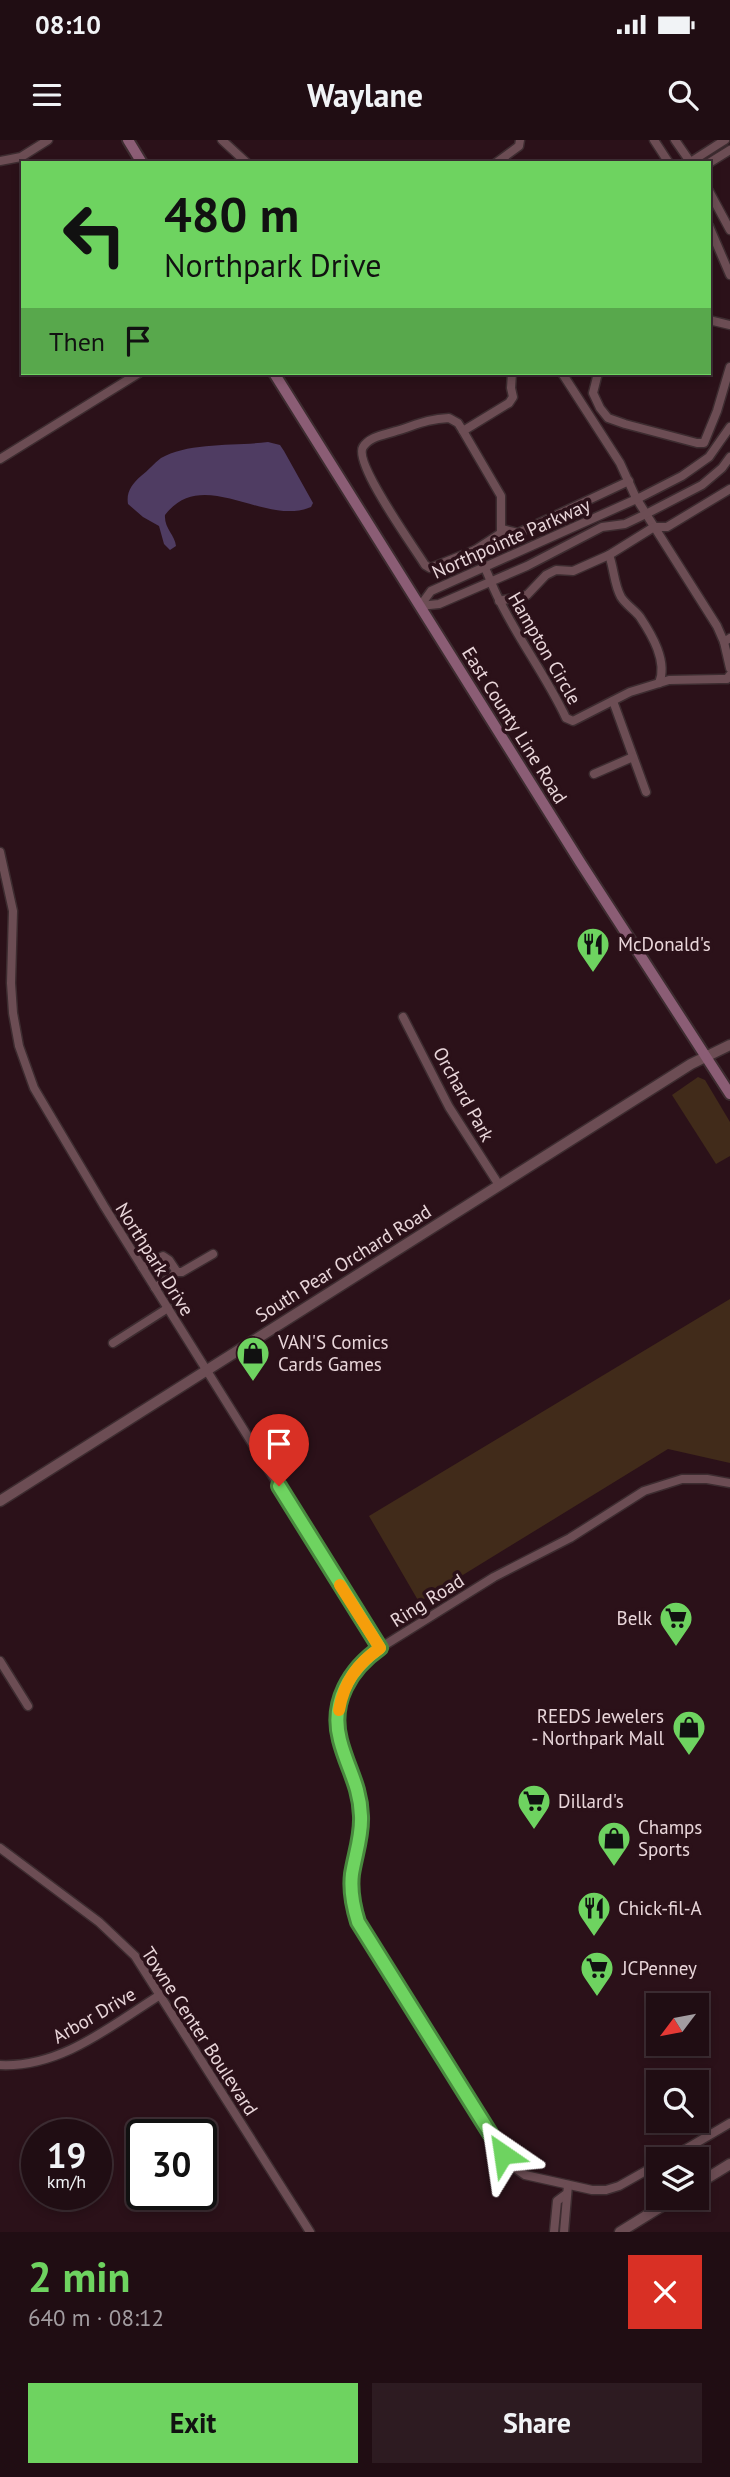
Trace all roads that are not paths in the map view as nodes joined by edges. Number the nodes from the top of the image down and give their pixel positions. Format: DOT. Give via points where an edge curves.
graph roads {
  1 [pos="48,140"];
  2 [pos="128,140"];
  3 [pos="222,140"];
  4 [pos="520,140"];
  5 [pos="654,140"];
  6 [pos="675,140"];
  7 [pos="723,141"];
  8 [pos="728,151"];
  9 [pos="0,161"];
  10 [pos="141,161"];
  11 [pos="245,161"];
  12 [pos="499,161"];
  13 [pos="668,161"];
  14 [pos="689,161"];
  15 [pos="692,161"];
  16 [pos="711,162"];
  17 [pos="711,195"];
  18 [pos="730,230"];
  19 [pos="711,231"];
  20 [pos="730,275"];
  21 [pos="711,320"];
  22 [pos="730,325"];
  23 [pos="730,367"];
  24 [pos="136,375"];
  25 [pos="275,375"];
  26 [pos="512,375"];
  27 [pos="563,375"];
  28 [pos="598,375"];
  29 [pos="730,427"];
  30 [pos="463,431"];
  31 [pos="713,452"];
  32 [pos="0,460"];
  33 [pos="728,460"];
  34 [pos="629,481"];
  35 [pos="730,489"];
  36 [pos="636,498"];
  37 [pos="646,514"];
  38 [pos="654,527"];
  39 [pos="502,529"];
  40 [pos="475,550"];
  41 [pos="609,555"];
  42 [pos="483,568"];
  43 [pos="491,581"];
  44 [pos="499,601"];
  45 [pos="420,606"];
  46 [pos="727,640"];
  47 [pos="730,668"];
  48 [pos="730,675"];
  49 [pos="659,683"];
  50 [pos="613,701"];
  51 [pos="633,757"];
  52 [pos="594,774"];
  53 [pos="646,792"];
  54 [pos="0,852"];
  55 [pos="403,1017"];
  56 [pos="730,1045"];
  57 [pos="706,1057"];
  58 [pos="730,1094"];
  59 [pos="499,1185"];
  60 [pos="213,1254"];
  61 [pos="142,1267"];
  62 [pos="177,1272"];
  63 [pos="155,1288"];
  64 [pos="168,1308"];
  65 [pos="113,1343"];
  66 [pos="206,1370"];
  67 [pos="730,1483"];
  68 [pos="0,1501"];
  69 [pos="380,1648"];
  70 [pos="0,1661"];
  71 [pos="28,1706"];
  72 [pos="0,1849"];
  73 [pos="160,1995"];
  74 [pos="0,2065"];
  75 [pos="730,2123"];
  76 [pos="689,2147"];
  77 [pos="730,2164"];
  78 [pos="646,2170"];
  79 [pos="709,2177"];
  80 [pos="568,2185"];
  81 [pos="565,2195"];
  82 [pos="656,2210"];
  83 [pos="565,2230"];
  84 [pos="310,2232"];
  85 [pos="554,2232"];
  86 [pos="620,2232"];
  1 -- 9 [label="street" via="21,157"];
  2 -- 10 [label="main road"];
  3 -- 11 [label="street"];
  4 -- 12 [label="street" via="519,146"];
  5 -- 13 [label="street"];
  6 -- 14 [label="street"];
  7 -- 8 [label="street"];
  7 -- 15 [label="street"];
  8 -- 16 [label="street"];
  17 -- 18 [label="street"];
  19 -- 20 [label="street"];
  21 -- 22 [label="street"];
  23 -- 28 [label="street" via="704,443 608,418 593,393"];
  24 -- 32 [label="street"];
  25 -- 45 [label="main road, East County Line Road"];
  26 -- 30 [label="street" via="509,403"];
  27 -- 34 [label="street"];
  29 -- 31 [label="street, Northpointe Parkway"];
  30 -- 39 [label="street" via="501,496"];
  30 -- 40 [label="street" via="449,418 428,419 376,437 360,455 365,471 425,565 430,568"];
  31 -- 33 [label="street"];
  31 -- 36 [label="street, Northpointe Parkway" via="682,476"];
  33 -- 37 [label="street, Northpointe Parkway" via="702,485"];
  34 -- 36 [label="street"];
  34 -- 39 [label="street" via="518,533"];
  35 -- 38 [label="street" via="667,527"];
  36 -- 37 [label="street"];
  36 -- 42 [label="street, Northpointe Parkway"];
  37 -- 38 [label="street"];
  37 -- 43 [label="street, Northpointe Parkway" via="595,530"];
  38 -- 41 [label="street"];
  38 -- 46 [label="street"];
  39 -- 40 [label="street"];
  40 -- 42 [label="street, Hampton Circle"];
  41 -- 44 [label="street" via="573,571 556,570 527,595"];
  41 -- 49 [label="street" via="622,599 639,616 661,658"];
  42 -- 43 [label="street, Hampton Circle"];
  42 -- 45 [label="street, Northpointe Parkway" via="431,592"];
  43 -- 44 [label="street, Hampton Circle"];
  43 -- 45 [label="street, Northpointe Parkway" via="439,604"];
  44 -- 50 [label="street, Hampton Circle" via="566,718 573,721"];
  45 -- 57 [label="main road, East County Line Road"];
  46 -- 47 [label="street"];
  48 -- 49 [label="street, Hampton Circle" via="727,679"];
  49 -- 50 [label="street, Hampton Circle"];
  50 -- 51 [label="street"];
  51 -- 52 [label="street"];
  51 -- 53 [label="street"];
  54 -- 61 [label="street, Northpark Drive" via="13,911 13,1013 27,1072"];
  55 -- 59 [label="street, Orchard Park" via="449,1107"];
  56 -- 57 [label="street, South Pear Orchard Road"];
  57 -- 58 [label="main road, East County Line Road"];
  57 -- 59 [label="street, South Pear Orchard Road"];
  59 -- 66 [label="street, South Pear Orchard Road"];
  60 -- 62 [label="street"];
  61 -- 62 [label="street" via="163,1256"];
  61 -- 63 [label="street, Northpark Drive"];
  62 -- 63 [label="street"];
  63 -- 64 [label="street, Northpark Drive"];
  64 -- 65 [label="street"];
  64 -- 66 [label="street, Northpark Drive"];
  66 -- 68 [label="street, South Pear Orchard Road"];
  66 -- 69 [label="street, Northpark Drive"];
  67 -- 69 [label="street, Ring Road" via="691,1478 654,1487"];
  69 -- 80 [label="street, Ring Road" via="363,1660 348,1680 338,1717 360,1801 360,1836 351,1883 358,1922 509,2163 525,2175"];
  70 -- 71 [label="street"];
  72 -- 73 [label="street, Towne Center Boulevard" via="114,1934 135,1956"];
  73 -- 74 [label="street, Arbor Drive" via="67,2053"];
  73 -- 84 [label="street, Towne Center Boulevard"];
  75 -- 76 [label="street"];
  77 -- 79 [label="street"];
  78 -- 80 [label="street, Ring Road" via="611,2189"];
  80 -- 81 [label="street"];
  81 -- 83 [label="street"];
  81 -- 85 [label="street" via="557,2201"];
  82 -- 86 [label="street"];
}
